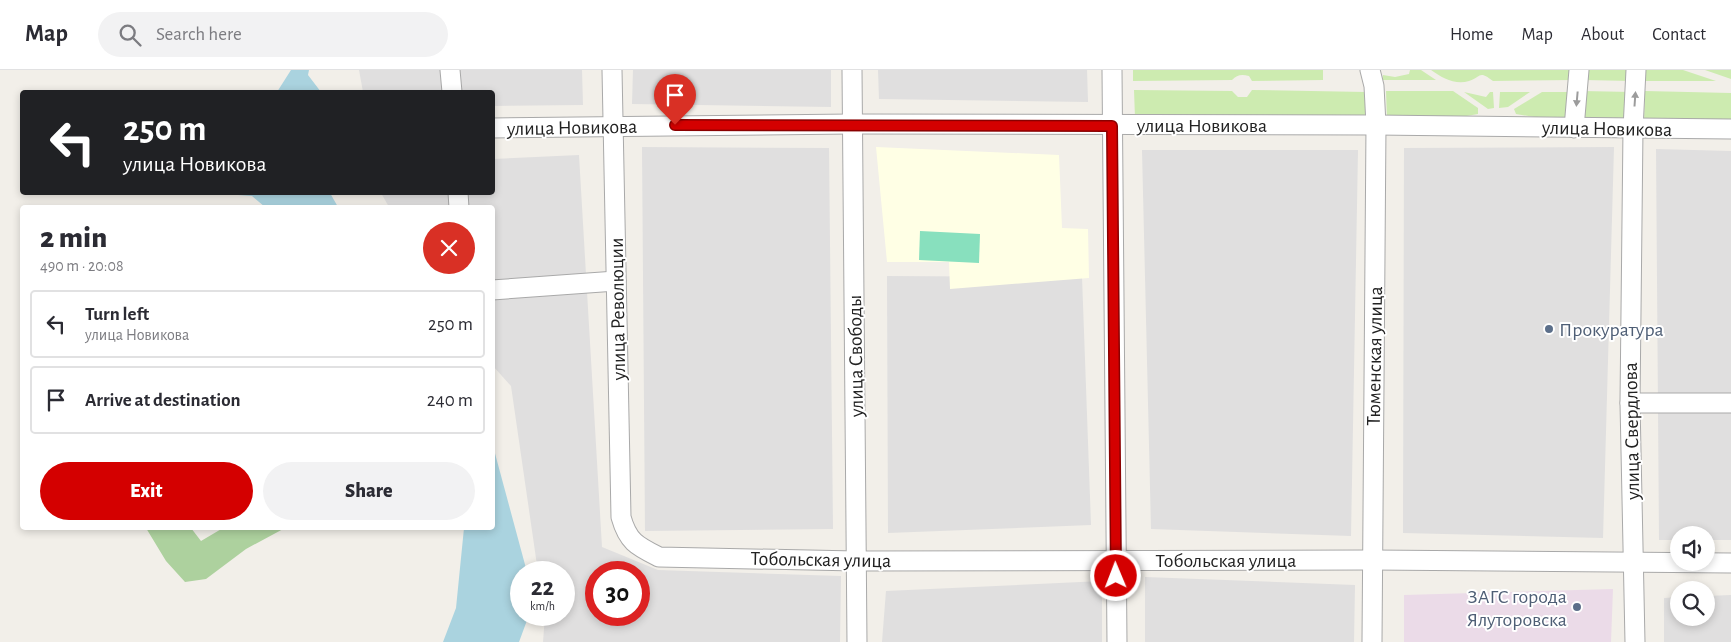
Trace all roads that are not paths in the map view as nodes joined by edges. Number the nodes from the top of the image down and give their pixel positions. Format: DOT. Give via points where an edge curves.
graph roads {
  1 [pos="450,70"];
  2 [pos="612,70"];
  3 [pos="852,70"];
  4 [pos="1112,70"];
  5 [pos="1370,70"];
  6 [pos="1579,70"];
  7 [pos="1636,70"];
  8 [pos="452,90"];
  9 [pos="852,124"];
  10 [pos="1376,125"];
  11 [pos="614,126"];
  12 [pos="1112,126"];
  13 [pos="495,128"];
  14 [pos="1574,128"];
  15 [pos="1633,128"];
  16 [pos="1731,129"];
  17 [pos="616,281"];
  18 [pos="495,290"];
  19 [pos="1630,403"];
  20 [pos="1731,403"];
  21 [pos="635,545"];
  22 [pos="1115,559"];
  23 [pos="856,560"];
  24 [pos="1372,560"];
  25 [pos="1633,563"];
  26 [pos="1731,563"];
  27 [pos="857,642"];
  28 [pos="1117,642"];
  29 [pos="1372,642"];
  30 [pos="1635,642"];
  1 -- 8 [label="street"];
  2 -- 11 [label="street, улица Революции"];
  3 -- 9 [label="street, улица Свободы"];
  4 -- 12 [label="street"];
  5 -- 10 [label="street, Тюменская улица"];
  6 -- 14 [label="street, one-way"];
  15 -- 7 [label="street, улица Свердлова, one-way"];
  9 -- 11 [label="street, улица Новикова"];
  9 -- 12 [label="street, улица Новикова"];
  9 -- 23 [label="street, улица Свободы"];
  10 -- 12 [label="street, улица Новикова"];
  10 -- 14 [label="street, улица Новикова"];
  10 -- 24 [label="street, Тюменская улица"];
  11 -- 13 [label="street, улица Новикова"];
  11 -- 17 [label="street, улица Революции"];
  12 -- 22 [label="street"];
  14 -- 15 [label="street, улица Новикова"];
  15 -- 16 [label="street, улица Новикова"];
  15 -- 19 [label="street, улица Свердлова"];
  17 -- 18 [label="street"];
  17 -- 21 [label="street, улица Революции" via="621,517 625,531"];
  19 -- 20 [label="street"];
  19 -- 25 [label="street, улица Свердлова"];
  21 -- 23 [label="street, Тобольская улица" via="659,557"];
  22 -- 23 [label="street, Тобольская улица"];
  22 -- 24 [label="street, Тобольская улица"];
  22 -- 28 [label="street"];
  23 -- 27 [label="street, улица Свободы"];
  24 -- 25 [label="street, Тобольская улица"];
  24 -- 29 [label="street, Тюменская улица"];
  25 -- 26 [label="street, Тобольская улица"];
  25 -- 30 [label="street, улица Свердлова"];
}
